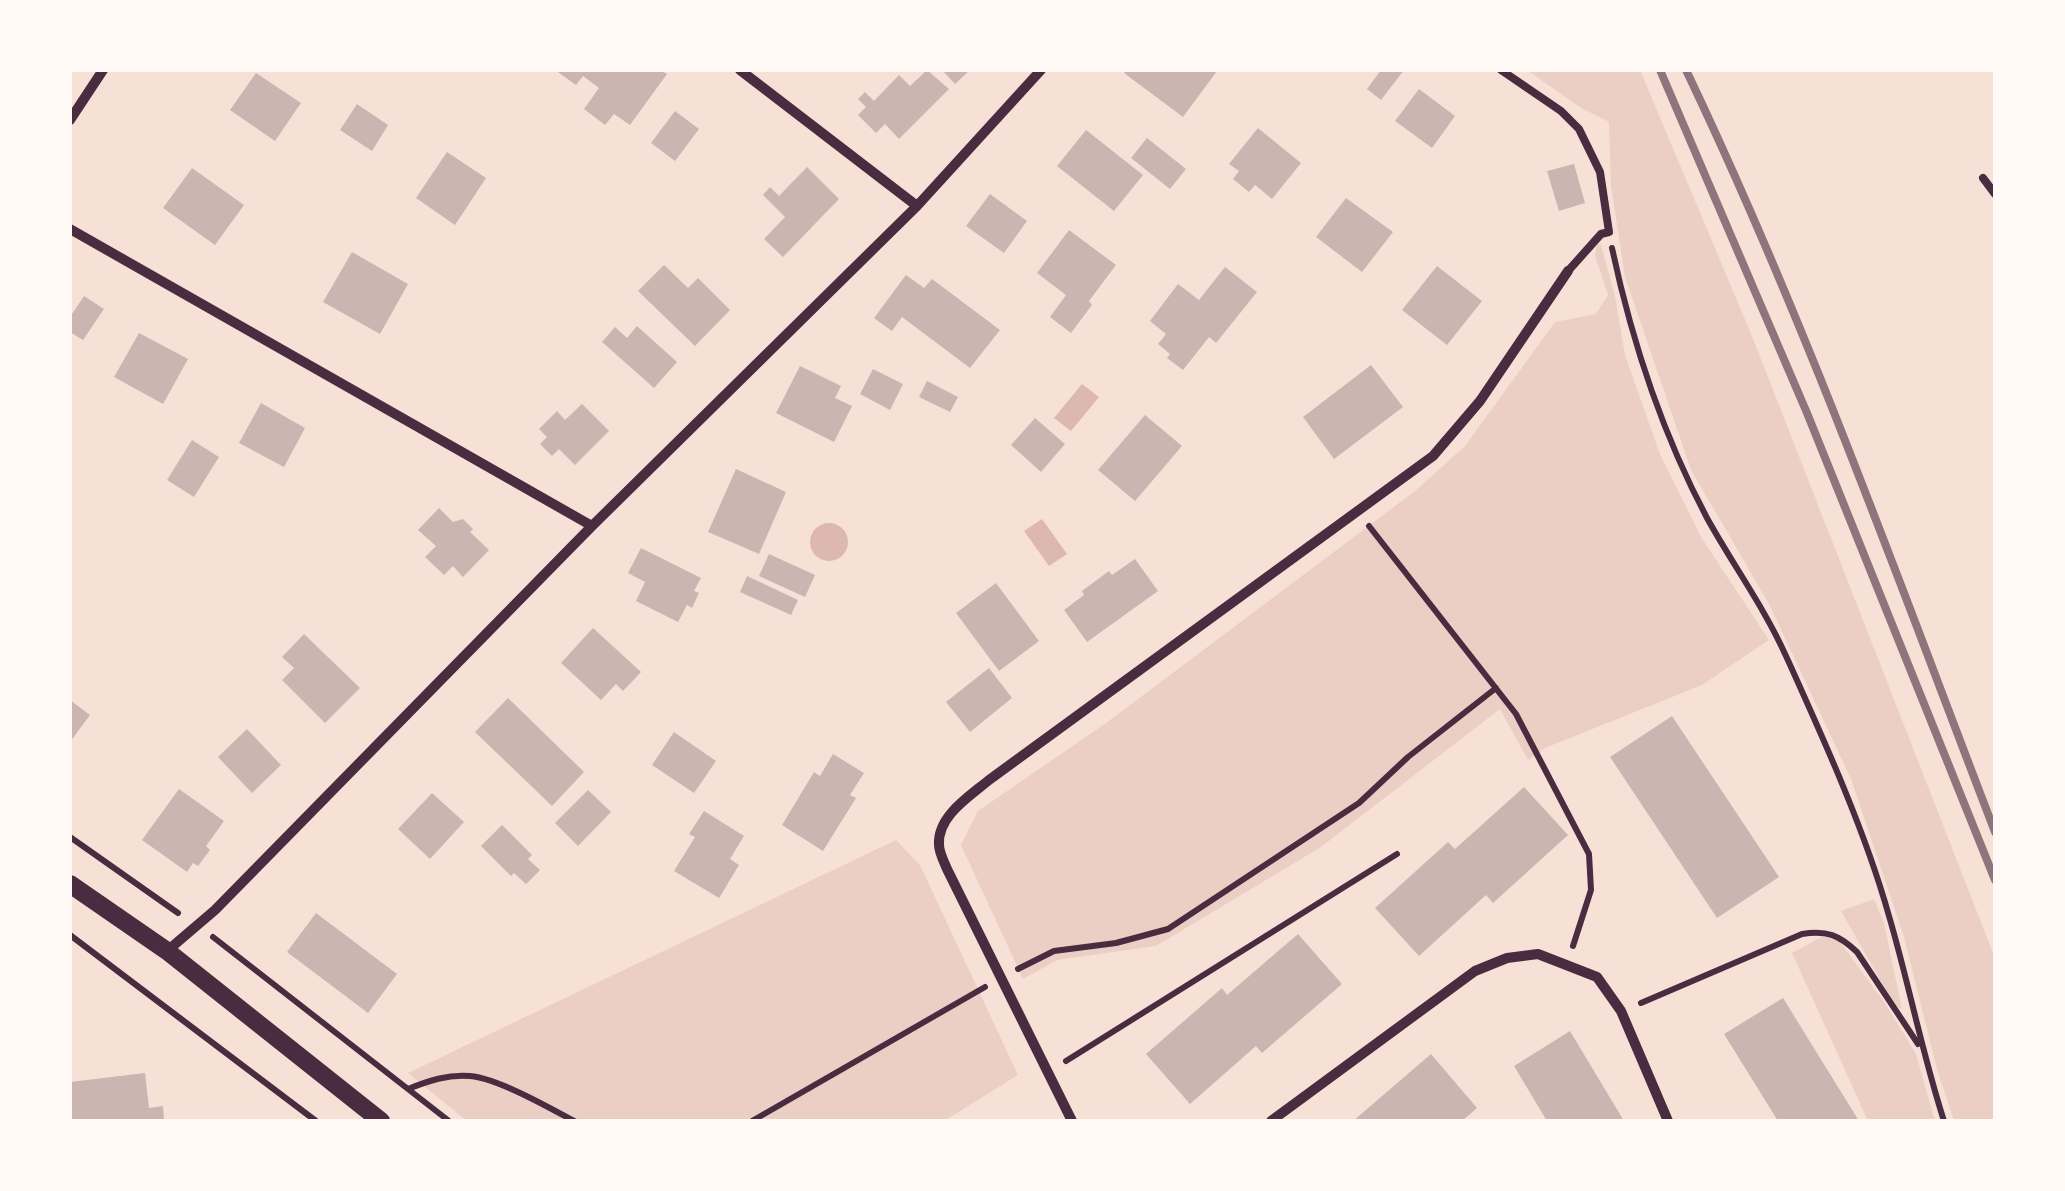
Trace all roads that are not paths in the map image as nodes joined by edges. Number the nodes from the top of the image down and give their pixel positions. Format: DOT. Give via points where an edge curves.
graph roads {
  1 [pos="103,70"];
  2 [pos="740,70"];
  3 [pos="1041,70"];
  4 [pos="1501,70"];
  5 [pos="70,120"];
  6 [pos="1983,178"];
  7 [pos="1995,194"];
  8 [pos="917,206"];
  9 [pos="70,230"];
  10 [pos="1568,272"];
  11 [pos="592,526"];
  12 [pos="70,884"];
  13 [pos="167,951"];
  14 [pos="382,1121"];
  15 [pos="1072,1121"];
  16 [pos="1271,1121"];
  17 [pos="1668,1121"];
  1 -- 5 [label="street"];
  2 -- 8 [label="street"];
  3 -- 8 [label="street"];
  4 -- 10 [label="lane" via="1580,128 1600,172 1609,232"];
  6 -- 7 [label="lane"];
  8 -- 11 [label="street"];
  9 -- 11 [label="street"];
  10 -- 15 [label="street" via="1480,401 1433,456 989,780 942,828 938,844 947,869"];
  11 -- 13 [label="street"];
  12 -- 13 [label="street"];
  13 -- 14 [label="street"];
  16 -- 17 [label="street" via="1475,971 1538,954 1597,977 1622,1011"];
}
